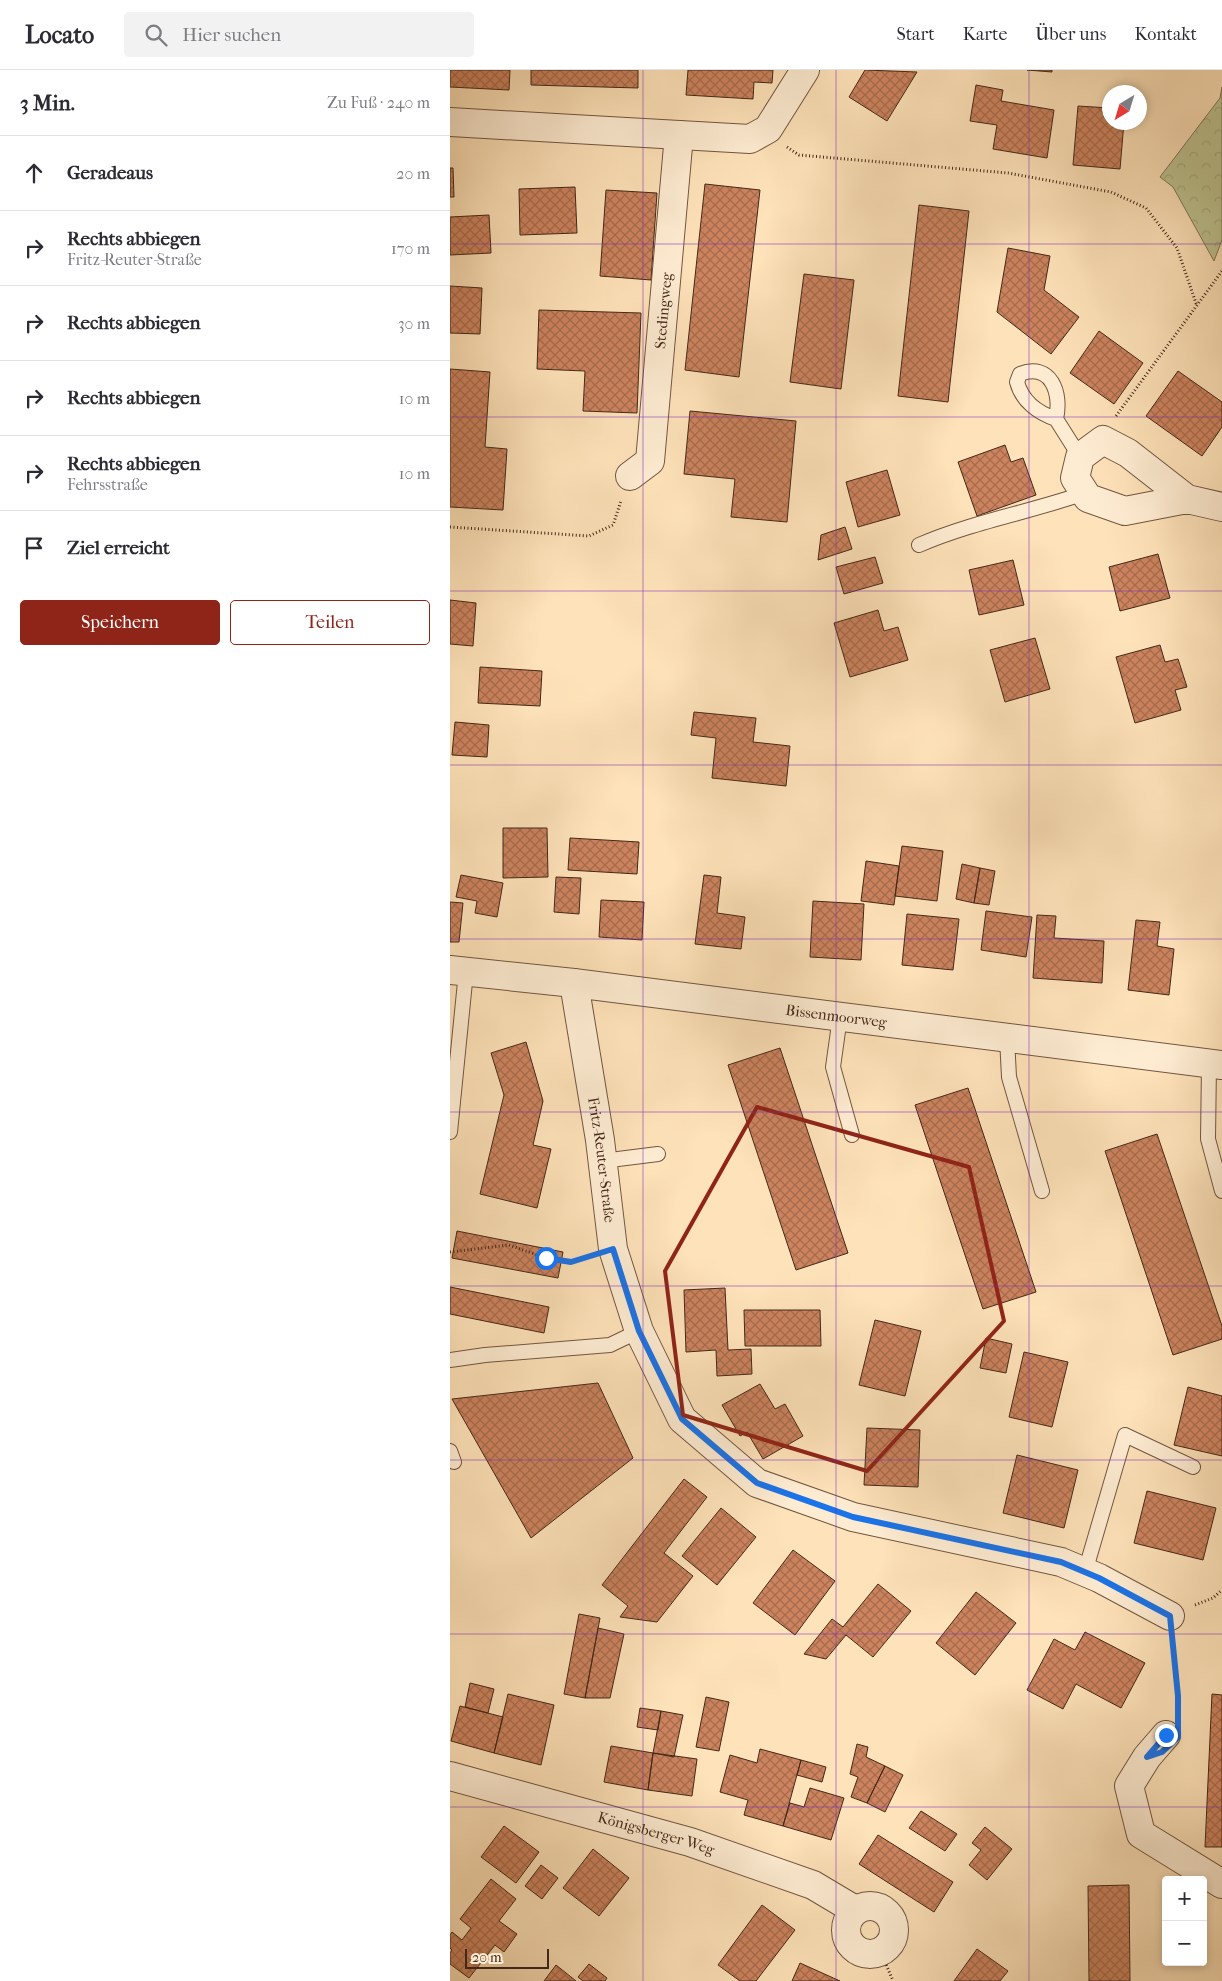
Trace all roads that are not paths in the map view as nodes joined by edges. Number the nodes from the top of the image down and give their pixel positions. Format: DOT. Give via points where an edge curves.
graph roads {
  1 [pos="804,70"];
  2 [pos="450,122"];
  3 [pos="679,135"];
  4 [pos="1056,418"];
  5 [pos="1080,457"];
  6 [pos="630,476"];
  7 [pos="1085,493"];
  8 [pos="1187,499"];
  9 [pos="1222,507"];
  10 [pos="919,546"];
  11 [pos="458,971"];
  12 [pos="574,983"];
  13 [pos="840,1017"];
  14 [pos="1007,1038"];
  15 [pos="1215,1065"];
  16 [pos="450,1132"];
  17 [pos="852,1135"];
  18 [pos="658,1154"];
  19 [pos="602,1161"];
  20 [pos="1222,1190"];
  21 [pos="1042,1191"];
  22 [pos="639,1331"];
  23 [pos="450,1360"];
  24 [pos="1193,1468"];
  25 [pos="1085,1572"];
  26 [pos="1170,1616"];
  27 [pos="1172,1724"];
  28 [pos="450,1776"];
  29 [pos="1222,1884"];
  30 [pos="855,1910"];
  1 -- 3 [label="street" via="768,129 750,139"];
  2 -- 3 [label="street"];
  3 -- 6 [label="street, Stedingweg" via="650,461"];
  4 -- 5 [label="lane"];
  5 -- 7 [label="street" via="1075,478"];
  5 -- 8 [label="street" via="1103,440 1128,453"];
  7 -- 8 [label="street" via="1088,498 1125,510"];
  7 -- 10 [label="lane" via="950,532"];
  8 -- 9 [label="street"];
  11 -- 12 [label="street, Bissenmoorweg"];
  11 -- 16 [label="lane"];
  12 -- 13 [label="street, Bissenmoorweg"];
  12 -- 19 [label="street, Fritz-Reuter-Straße"];
  13 -- 14 [label="street, Bissenmoorweg"];
  13 -- 17 [label="lane" via="833,1067"];
  14 -- 15 [label="street, Bissenmoorweg"];
  14 -- 21 [label="lane" via="1009,1077"];
  15 -- 20 [label="lane" via="1208,1139"];
  18 -- 19 [label="lane"];
  19 -- 22 [label="street, Fritz-Reuter-Straße" via="613,1249"];
  22 -- 23 [label="lane" via="610,1345"];
  22 -- 25 [label="street, Fritz-Reuter-Straße" via="682,1419 757,1483 853,1517 1061,1562"];
  24 -- 25 [label="lane" via="1125,1435"];
  25 -- 26 [label="street, Fritz-Reuter-Straße"];
  27 -- 29 [label="street" via="1129,1786 1141,1834"];
  28 -- 30 [label="street, Königsberger Weg" via="690,1842 813,1885"];
  30 -- 30 [label="street" via="846,1924 848,1939 858,1951 881,1952 895,1933 891,1917 886,1910 870,1905"];
}
